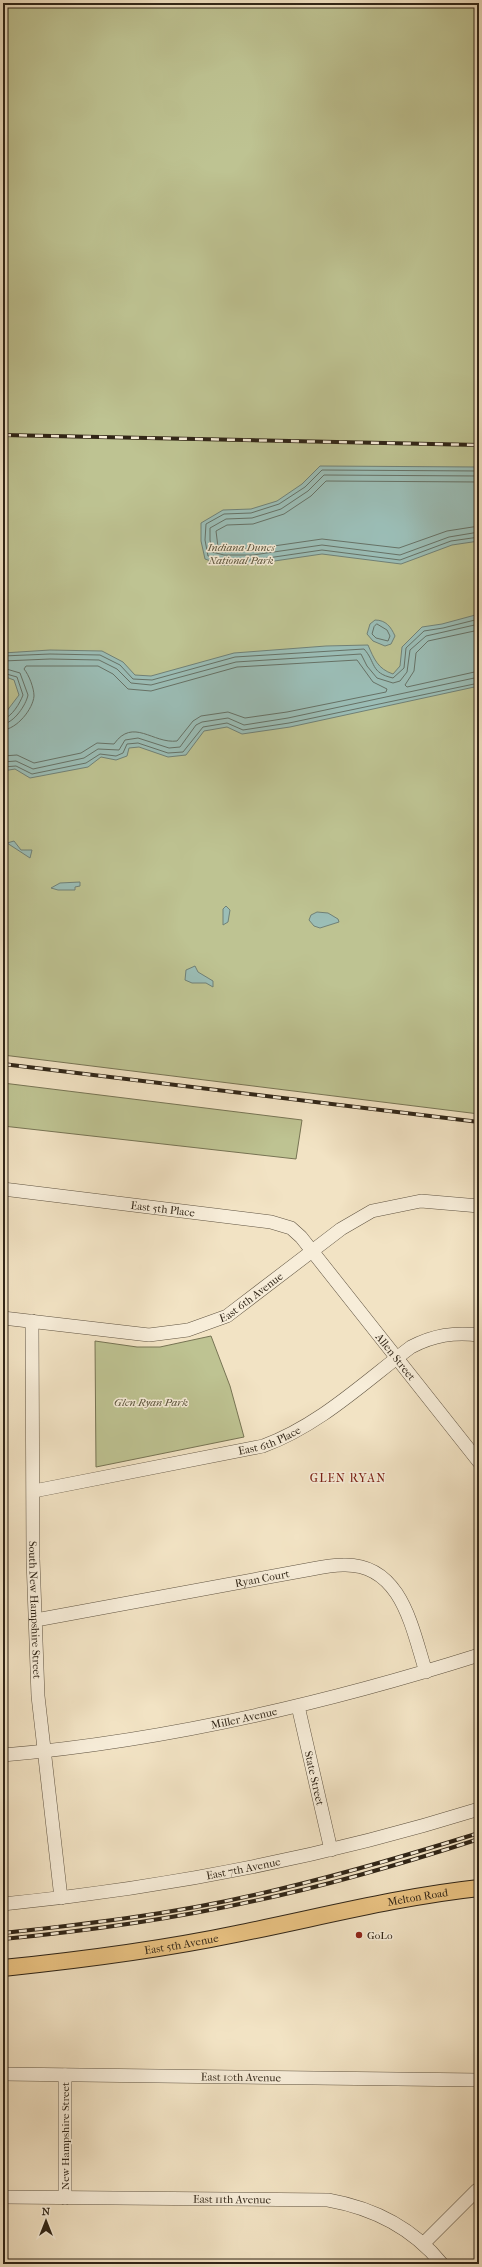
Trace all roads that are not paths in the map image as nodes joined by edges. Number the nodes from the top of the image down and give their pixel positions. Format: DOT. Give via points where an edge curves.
graph roads {
  1 [pos="3,1189"];
  2 [pos="479,1206"];
  3 [pos="312,1252"];
  4 [pos="3,1318"];
  5 [pos="32,1321"];
  6 [pos="479,1336"];
  7 [pos="396,1358"];
  8 [pos="479,1462"];
  9 [pos="34,1491"];
  10 [pos="36,1620"];
  11 [pos="479,1655"];
  12 [pos="426,1672"];
  13 [pos="298,1706"];
  14 [pos="44,1752"];
  15 [pos="3,1755"];
  16 [pos="479,1809"];
  17 [pos="331,1850"];
  18 [pos="479,1888"];
  19 [pos="61,1898"];
  20 [pos="3,1904"];
  21 [pos="357,1907"];
  22 [pos="3,1968"];
  23 [pos="3,2074"];
  24 [pos="65,2075"];
  25 [pos="479,2080"];
  26 [pos="477,2190"];
  27 [pos="3,2197"];
  28 [pos="65,2198"];
  29 [pos="424,2244"];
  30 [pos="442,2264"];
  1 -- 3 [label="street, East 5th Place" via="271,1222 290,1228 301,1237"];
  2 -- 3 [label="street, East 6th Avenue" via="421,1201 389,1206 355,1219"];
  3 -- 5 [label="street, East 6th Avenue" via="227,1316 188,1330 149,1335"];
  3 -- 7 [label="street, Allen Street"];
  4 -- 5 [label="street, East 6th Avenue"];
  5 -- 9 [label="street, South New Hampshire Street"];
  6 -- 7 [label="street, East 6th Place" via="435,1336 411,1346"];
  7 -- 8 [label="street, Allen Street"];
  7 -- 9 [label="street, East 6th Place" via="324,1415 263,1446"];
  9 -- 10 [label="street, South New Hampshire Street"];
  10 -- 12 [label="street, Ryan Court" via="320,1568 358,1566 376,1573 400,1598"];
  10 -- 14 [label="street, South New Hampshire Street" via="38,1696"];
  11 -- 12 [label="street, Miller Avenue"];
  12 -- 13 [label="street, Miller Avenue"];
  13 -- 14 [label="street, Miller Avenue" via="142,1737"];
  13 -- 17 [label="street, State Street"];
  14 -- 15 [label="street, Miller Avenue"];
  14 -- 19 [label="street, South New Hampshire Street"];
  16 -- 17 [label="street, East 7th Avenue"];
  17 -- 19 [label="street, East 7th Avenue" via="160,1884"];
  18 -- 21 [label="main road, Melton Road" via="414,1896"];
  19 -- 20 [label="street, East 7th Avenue"];
  21 -- 22 [label="main road, East 5th Avenue" via="236,1934 152,1949"];
  23 -- 24 [label="street, East 10th Avenue"];
  24 -- 25 [label="street, East 10th Avenue"];
  24 -- 28 [label="street, New Hampshire Street"];
  26 -- 29 [label="street"];
  27 -- 28 [label="street, East 11th Avenue"];
  28 -- 29 [label="street, East 11th Avenue" via="328,2200 378,2214 402,2227"];
  29 -- 30 [label="street, East 11th Avenue"];
}
